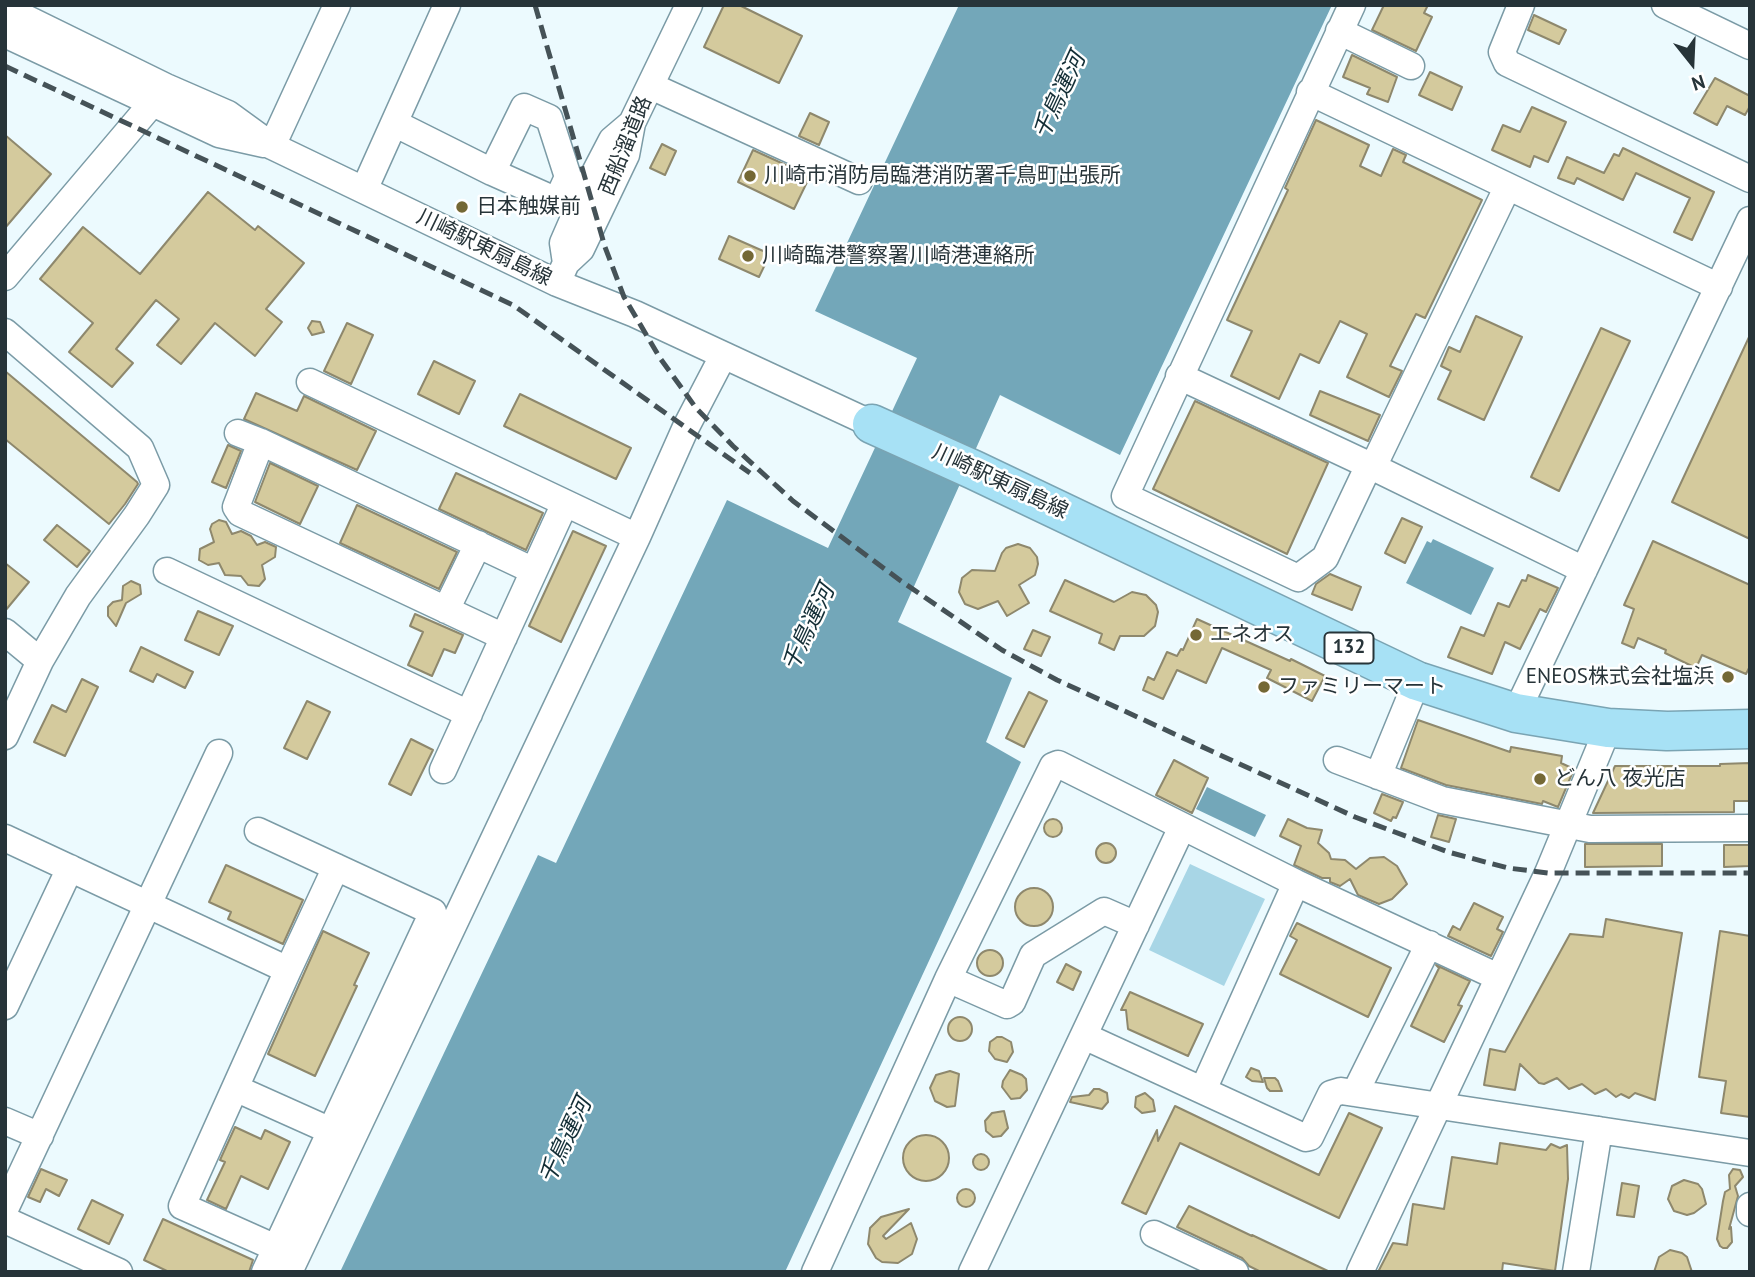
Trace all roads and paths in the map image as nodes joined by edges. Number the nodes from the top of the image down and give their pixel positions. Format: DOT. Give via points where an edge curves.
graph roads {
  1 [pos="337,5"];
  2 [pos="447,5"];
  3 [pos="689,5"];
  4 [pos="1352,5"];
  5 [pos="1521,5"];
  6 [pos="1665,5"];
  7 [pos="5,8"];
  8 [pos="1339,31"];
  9 [pos="5,34"];
  10 [pos="1750,46"];
  11 [pos="1411,66"];
  12 [pos="651,86"];
  13 [pos="1310,92"];
  14 [pos="159,96"];
  15 [pos="394,123"];
  16 [pos="272,146"];
  17 [pos="492,172"];
  18 [pos="1750,178"];
  19 [pos="859,181"];
  20 [pos="1507,188"];
  21 [pos="364,190"];
  22 [pos="1750,220"];
  23 [pos="561,273"];
  24 [pos="5,277"];
  25 [pos="1718,287"];
  26 [pos="5,332"];
  27 [pos="723,356"];
  28 [pos="1179,376"];
  29 [pos="310,382"];
  30 [pos="872,424"];
  31 [pos="1371,466"];
  32 [pos="565,503"];
  33 [pos="637,537"];
  34 [pos="478,544"];
  35 [pos="1584,570"];
  36 [pos="167,571"];
  37 [pos="534,571"];
  38 [pos="446,610"];
  39 [pos="7,637"];
  40 [pos="504,637"];
  41 [pos="40,662"];
  42 [pos="1417,681"];
  43 [pos="1516,713"];
  44 [pos="468,714"];
  45 [pos="1608,728"];
  46 [pos="1750,729"];
  47 [pos="5,736"];
  48 [pos="219,753"];
  49 [pos="1337,760"];
  50 [pos="443,770"];
  51 [pos="1378,776"];
  52 [pos="1570,823"];
  53 [pos="1182,827"];
  54 [pos="1750,828"];
  55 [pos="258,831"];
  56 [pos="5,838"];
  57 [pos="336,867"];
  58 [pos="70,868"];
  59 [pos="1296,883"];
  60 [pos="148,905"];
  61 [pos="1136,925"];
  62 [pos="1429,944"];
  63 [pos="288,970"];
  64 [pos="1498,976"];
  65 [pos="948,979"];
  66 [pos="5,1006"];
  67 [pos="1084,1036"];
  68 [pos="235,1088"];
  69 [pos="1203,1090"];
  70 [pos="1355,1093"];
  71 [pos="1439,1105"];
  72 [pos="5,1121"];
  73 [pos="1599,1130"];
  74 [pos="331,1131"];
  75 [pos="40,1136"];
  76 [pos="1750,1153"];
  77 [pos="1750,1206"];
  78 [pos="5,1209"];
  79 [pos="1750,1213"];
  80 [pos="5,1220"];
  81 [pos="1154,1234"];
  82 [pos="271,1260"];
  83 [pos="119,1272"];
  84 [pos="289,1272"];
  85 [pos="815,1272"];
  86 [pos="972,1272"];
  87 [pos="1235,1272"];
  88 [pos="1360,1272"];
  89 [pos="1576,1272"];
  1 -- 16 [label="street"];
  2 -- 15 [label="street"];
  3 -- 12 [label="street, 西船溜道路"];
  4 -- 8 [label="street"];
  5 -- 18 [label="street" via="1502,52 1507,63"];
  6 -- 10 [label="street"];
  7 -- 14 [label="street, 川崎駅東扇島線"];
  8 -- 11 [label="street"];
  8 -- 13 [label="street"];
  9 -- 14 [label="street, 川崎駅東扇島線"];
  12 -- 19 [label="street"];
  12 -- 23 [label="street, 西船溜道路" via="632,123 612,140 586,188 563,243"];
  13 -- 20 [label="street"];
  13 -- 28 [label="street"];
  14 -- 16 [label="street, 川崎駅東扇島線" via="228,114"];
  14 -- 24 [label="street"];
  15 -- 17 [label="street"];
  15 -- 21 [label="street"];
  16 -- 21 [label="street, 川崎駅東扇島線"];
  20 -- 25 [label="street"];
  20 -- 31 [label="street"];
  21 -- 23 [label="street, 川崎駅東扇島線"];
  22 -- 25 [label="street"];
  23 -- 27 [label="street, 川崎駅東扇島線 / 132"];
  25 -- 35 [label="street"];
  26 -- 41 [label="street" via="140,447 156,485 78,596"];
  27 -- 30 [label="street, 川崎駅東扇島線 / 132"];
  27 -- 33 [label="street"];
  28 -- 31 [label="street"];
  28 -- 31 [label="street" via="1125,496 1298,578 1325,558"];
  29 -- 32 [label="street"];
  30 -- 42 [label="highway, 川崎駅東扇島線 / 132"];
  31 -- 35 [label="street"];
  32 -- 33 [label="street"];
  32 -- 37 [label="street"];
  33 -- 84 [label="street"];
  34 -- 37 [label="street"];
  34 -- 38 [label="street"];
  34 -- 38 [label="street" via="250,437 236,507 240,513"];
  35 -- 43 [label="street"];
  36 -- 44 [label="street"];
  37 -- 40 [label="street"];
  38 -- 40 [label="street"];
  39 -- 41 [label="street"];
  40 -- 44 [label="street"];
  41 -- 47 [label="street"];
  42 -- 43 [label="highway, 川崎駅東扇島線 / 132"];
  42 -- 51 [label="street"];
  43 -- 45 [label="highway, 川崎駅東扇島線 / 132"];
  44 -- 50 [label="street"];
  45 -- 46 [label="highway, 川崎駅東扇島線 / 132"];
  45 -- 52 [label="street"];
  48 -- 60 [label="street"];
  49 -- 51 [label="street"];
  51 -- 52 [label="street" via="1442,800"];
  52 -- 54 [label="street" via="1590,829"];
  52 -- 64 [label="street"];
  53 -- 59 [label="street"];
  53 -- 61 [label="street"];
  53 -- 65 [label="street" via="1058,764 1053,766"];
  55 -- 57 [label="street"];
  56 -- 58 [label="street"];
  57 -- 63 [label="street"];
  57 -- 74 [label="street" via="433,912"];
  58 -- 60 [label="street"];
  58 -- 66 [label="street"];
  59 -- 62 [label="street"];
  59 -- 69 [label="street"];
  60 -- 63 [label="street"];
  60 -- 75 [label="street"];
  61 -- 65 [label="street" via="1104,911 1033,956 1007,1005"];
  61 -- 67 [label="street"];
  62 -- 64 [label="street"];
  62 -- 70 [label="street"];
  63 -- 68 [label="street"];
  64 -- 71 [label="street"];
  65 -- 85 [label="street"];
  67 -- 69 [label="street"];
  67 -- 86 [label="street"];
  68 -- 74 [label="street"];
  68 -- 82 [label="street" via="182,1206"];
  69 -- 70 [label="street" via="1306,1138 1331,1094"];
  70 -- 71 [label="street"];
  71 -- 73 [label="street"];
  71 -- 88 [label="street"];
  72 -- 75 [label="street"];
  73 -- 76 [label="street"];
  73 -- 89 [label="street"];
  74 -- 82 [label="street"];
  75 -- 78 [label="street"];
  77 -- 79 [label="street"];
  80 -- 83 [label="street"];
  81 -- 87 [label="street"];
}
